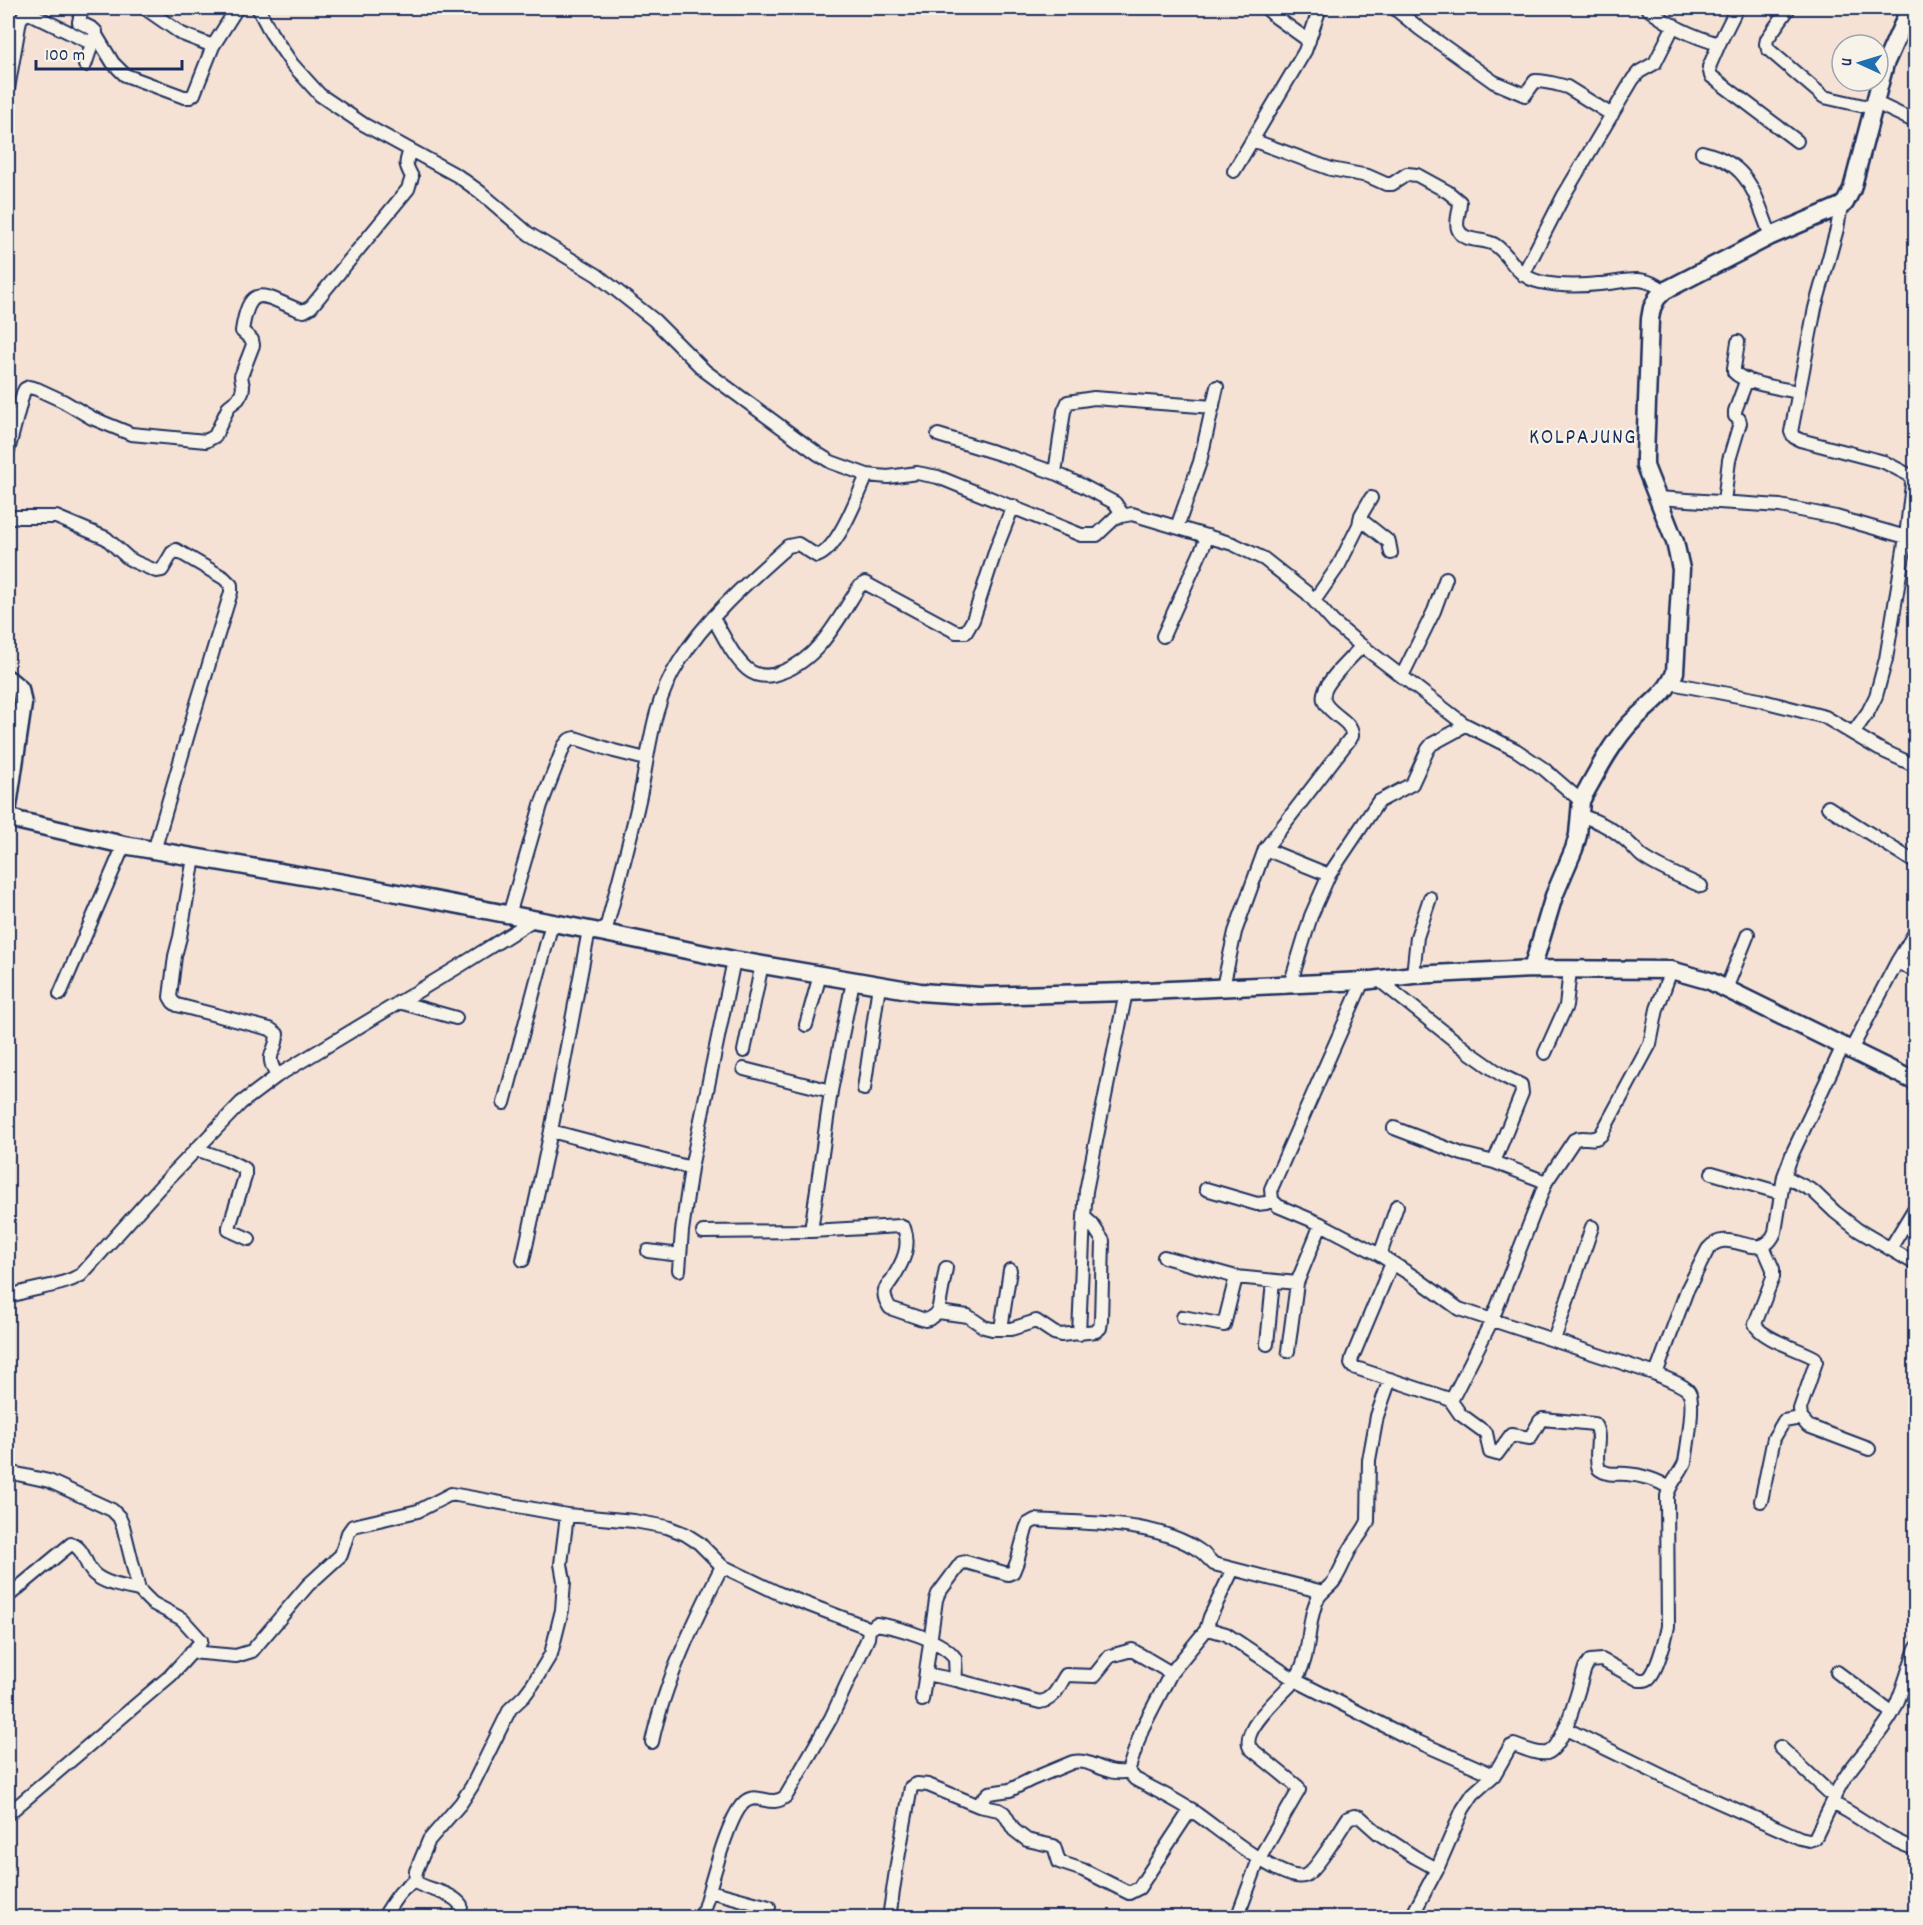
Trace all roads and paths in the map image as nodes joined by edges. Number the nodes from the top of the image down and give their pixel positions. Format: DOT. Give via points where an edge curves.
graph roads {
  1 [pos="82,8"];
  2 [pos="237,8"];
  3 [pos="258,8"];
  4 [pos="1266,8"];
  5 [pos="1320,8"];
  6 [pos="1394,8"];
  7 [pos="1647,8"];
  8 [pos="1737,8"];
  9 [pos="1789,8"];
  10 [pos="1910,8"];
  11 [pos="146,9"];
  12 [pos="1674,25"];
  13 [pos="93,39"];
  14 [pos="1309,41"];
  15 [pos="1719,44"];
  16 [pos="213,46"];
  17 [pos="85,65"];
  18 [pos="8,89"];
  19 [pos="1874,105"];
  20 [pos="1612,115"];
  21 [pos="1916,122"];
  22 [pos="1252,140"];
  23 [pos="1797,141"];
  24 [pos="410,150"];
  25 [pos="1702,152"];
  26 [pos="1234,171"];
  27 [pos="1841,207"];
  28 [pos="1771,236"];
  29 [pos="1524,274"];
  30 [pos="1664,291"];
  31 [pos="1738,342"];
  32 [pos="1747,379"];
  33 [pos="1217,387"];
  34 [pos="1798,392"];
  35 [pos="1213,407"];
  36 [pos="12,413"];
  37 [pos="938,435"];
  38 [pos="8,452"];
  39 [pos="1055,474"];
  40 [pos="867,475"];
  41 [pos="1371,498"];
  42 [pos="1657,498"];
  43 [pos="1724,502"];
  44 [pos="1013,506"];
  45 [pos="1123,515"];
  46 [pos="8,517"];
  47 [pos="1360,519"];
  48 [pos="1177,528"];
  49 [pos="1208,536"];
  50 [pos="1906,537"];
  51 [pos="1390,553"];
  52 [pos="1446,578"];
  53 [pos="1314,601"];
  54 [pos="713,618"];
  55 [pos="1163,636"];
  56 [pos="1362,646"];
  57 [pos="1402,676"];
  58 [pos="8,679"];
  59 [pos="1671,683"];
  60 [pos="1464,724"];
  61 [pos="1853,733"];
  62 [pos="646,759"];
  63 [pos="1916,766"];
  64 [pos="8,798"];
  65 [pos="1828,807"];
  66 [pos="1581,809"];
  67 [pos="8,814"];
  68 [pos="124,846"];
  69 [pos="1265,849"];
  70 [pos="154,851"];
  71 [pos="194,858"];
  72 [pos="1916,862"];
  73 [pos="1329,875"];
  74 [pos="1701,886"];
  75 [pos="1430,898"];
  76 [pos="509,915"];
  77 [pos="533,920"];
  78 [pos="552,923"];
  79 [pos="602,926"];
  80 [pos="1916,931"];
  81 [pos="1748,934"];
  82 [pos="734,960"];
  83 [pos="1897,962"];
  84 [pos="762,964"];
  85 [pos="1532,969"];
  86 [pos="1570,970"];
  87 [pos="1671,970"];
  88 [pos="1916,972"];
  89 [pos="820,975"];
  90 [pos="1413,975"];
  91 [pos="1371,980"];
  92 [pos="853,981"];
  93 [pos="1290,984"];
  94 [pos="879,985"];
  95 [pos="1223,987"];
  96 [pos="1726,989"];
  97 [pos="1126,992"];
  98 [pos="60,994"];
  99 [pos="399,1002"];
  100 [pos="456,1018"];
  101 [pos="806,1025"];
  102 [pos="1847,1048"];
  103 [pos="744,1051"];
  104 [pos="1545,1053"];
  105 [pos="744,1068"];
  106 [pos="277,1076"];
  107 [pos="1916,1082"];
  108 [pos="864,1089"];
  109 [pos="831,1091"];
  110 [pos="504,1103"];
  111 [pos="1394,1128"];
  112 [pos="551,1131"];
  113 [pos="196,1149"];
  114 [pos="1494,1162"];
  115 [pos="691,1168"];
  116 [pos="1712,1173"];
  117 [pos="1546,1182"];
  118 [pos="1782,1185"];
  119 [pos="1206,1189"];
  120 [pos="1272,1200"];
  121 [pos="1397,1206"];
  122 [pos="1916,1206"];
  123 [pos="1084,1217"];
  124 [pos="1321,1224"];
  125 [pos="1592,1227"];
  126 [pos="811,1231"];
  127 [pos="703,1232"];
  128 [pos="249,1239"];
  129 [pos="1763,1246"];
  130 [pos="1890,1249"];
  131 [pos="648,1251"];
  132 [pos="681,1255"];
  133 [pos="1380,1255"];
  134 [pos="1164,1257"];
  135 [pos="523,1260"];
  136 [pos="1392,1263"];
  137 [pos="1916,1264"];
  138 [pos="946,1268"];
  139 [pos="679,1270"];
  140 [pos="1010,1270"];
  141 [pos="1236,1277"];
  142 [pos="1273,1281"];
  143 [pos="1297,1283"];
  144 [pos="8,1297"];
  145 [pos="938,1312"];
  146 [pos="1183,1317"];
  147 [pos="1492,1320"];
  148 [pos="1001,1329"];
  149 [pos="1079,1334"];
  150 [pos="1554,1340"];
  151 [pos="1267,1344"];
  152 [pos="1288,1352"];
  153 [pos="1656,1374"];
  154 [pos="1390,1379"];
  155 [pos="1451,1401"];
  156 [pos="1801,1418"];
  157 [pos="1869,1449"];
  158 [pos="8,1472"];
  159 [pos="1669,1488"];
  160 [pos="1761,1502"];
  161 [pos="567,1515"];
  162 [pos="722,1566"];
  163 [pos="1233,1569"];
  164 [pos="139,1590"];
  165 [pos="1323,1592"];
  166 [pos="8,1593"];
  167 [pos="869,1630"];
  168 [pos="1206,1630"];
  169 [pos="931,1641"];
  170 [pos="1916,1648"];
  171 [pos="191,1652"];
  172 [pos="1837,1672"];
  173 [pos="1171,1673"];
  174 [pos="926,1674"];
  175 [pos="956,1680"];
  176 [pos="1295,1680"];
  177 [pos="922,1700"];
  178 [pos="1892,1713"];
  179 [pos="1566,1729"];
  180 [pos="652,1742"];
  181 [pos="1780,1747"];
  182 [pos="1129,1772"];
  183 [pos="1494,1775"];
  184 [pos="1833,1800"];
  185 [pos="979,1806"];
  186 [pos="1191,1809"];
  187 [pos="8,1814"];
  188 [pos="1916,1849"];
  189 [pos="1259,1859"];
  190 [pos="1437,1869"];
  191 [pos="415,1882"];
  192 [pos="710,1891"];
  193 [pos="769,1907"];
  194 [pos="383,1917"];
  195 [pos="460,1917"];
  196 [pos="701,1917"];
  197 [pos="890,1917"];
  198 [pos="1237,1917"];
  199 [pos="1411,1917"];
  1 -- 13 [label="street" via="79,22 93,29"];
  2 -- 16 [label="street"];
  3 -- 24 [label="street" via="292,64 320,95"];
  4 -- 14 [label="street"];
  5 -- 14 [label="street"];
  6 -- 20 [label="street" via="1494,82 1525,95 1535,81 1559,84"];
  7 -- 12 [label="street"];
  8 -- 15 [label="street"];
  9 -- 19 [label="street" via="1767,39 1769,50 1824,97"];
  10 -- 19 [label="street" via="1889,53"];
  11 -- 16 [label="street" via="182,34"];
  12 -- 15 [label="street"];
  12 -- 20 [label="street" via="1657,59 1636,75"];
  13 -- 16 [label="street" via="125,75 184,97 194,94"];
  13 -- 17 [label="street"];
  13 -- 18 [label="street" via="29,14 23,16"];
  14 -- 22 [label="street"];
  15 -- 23 [label="street" via="1709,67 1711,76"];
  19 -- 21 [label="street"];
  19 -- 27 [label="street" via="1852,189"];
  20 -- 29 [label="street" via="1564,195"];
  22 -- 26 [label="street"];
  22 -- 29 [label="street" via="1386,184 1407,174 1427,179 1460,202 1458,229 1465,237 1493,243"];
  24 -- 36 [label="street" via="406,167 412,177 408,189 311,307 299,310 265,295 250,302 242,331 253,345 241,376 241,396 229,406 210,440 131,434 29,387"];
  24 -- 40 [label="street" via="458,176 529,234 597,275 654,320 705,371 818,454"];
  25 -- 28 [label="street" via="1737,167 1752,190"];
  27 -- 28 [label="street"];
  27 -- 34 [label="street"];
  28 -- 30 [label="street"];
  29 -- 30 [label="street" via="1541,283 1575,285 1636,279 1651,281"];
  30 -- 42 [label="street" via="1650,318 1644,445 1646,466"];
  31 -- 32 [label="street" via="1734,372"];
  32 -- 34 [label="street"];
  32 -- 43 [label="street" via="1735,411 1740,423 1729,460"];
  33 -- 35 [label="street"];
  34 -- 50 [label="street" via="1791,424 1794,437 1884,462 1911,476"];
  35 -- 39 [label="street" via="1094,398 1068,402"];
  35 -- 48 [label="street" via="1200,462"];
  36 -- 38 [label="street"];
  37 -- 39 [label="street"];
  39 -- 45 [label="street" via="1115,503"];
  40 -- 44 [label="street" via="928,475"];
  40 -- 54 [label="street" via="828,550 817,556 798,544 788,546"];
  41 -- 47 [label="street"];
  42 -- 43 [label="street"];
  42 -- 59 [label="street" via="1681,569 1676,665"];
  43 -- 50 [label="street" via="1805,510"];
  44 -- 45 [label="street" via="1089,536 1101,533"];
  44 -- 54 [label="street" via="966,632 956,632 865,583 807,658 791,669 767,676 744,665"];
  45 -- 48 [label="street" via="1142,516"];
  46 -- 70 [label="street" via="65,521 106,538 128,558 156,571 162,570 176,550 231,585"];
  47 -- 51 [label="street" via="1389,542"];
  47 -- 53 [label="street" via="1339,565"];
  48 -- 49 [label="street"];
  49 -- 53 [label="street" via="1264,559"];
  49 -- 55 [label="street"];
  50 -- 61 [label="street" via="1880,683 1868,712"];
  52 -- 57 [label="street"];
  53 -- 56 [label="street"];
  54 -- 62 [label="street" via="679,662 662,693"];
  56 -- 57 [label="street"];
  56 -- 69 [label="street" via="1324,692 1324,702 1349,726 1352,736"];
  57 -- 60 [label="street"];
  58 -- 64 [label="street" via="20,689 23,704"];
  59 -- 61 [label="street" via="1807,711"];
  59 -- 66 [label="street" via="1605,757"];
  60 -- 66 [label="street" via="1544,769"];
  60 -- 73 [label="street" via="1432,744 1412,784 1378,802"];
  61 -- 63 [label="street"];
  62 -- 76 [label="street" via="575,738 568,740 544,795"];
  62 -- 79 [label="street"];
  64 -- 67 [label="street"];
  65 -- 72 [label="street"];
  66 -- 74 [label="street" via="1652,863"];
  66 -- 85 [label="street" via="1574,849"];
  67 -- 68 [label="street"];
  68 -- 70 [label="street"];
  68 -- 98 [label="street"];
  69 -- 73 [label="street"];
  69 -- 95 [label="street" via="1235,932"];
  70 -- 71 [label="street"];
  71 -- 76 [label="street"];
  71 -- 106 [label="street" via="170,997 177,1005 277,1034 270,1053"];
  73 -- 93 [label="street" via="1311,916"];
  75 -- 90 [label="street" via="1417,937"];
  76 -- 77 [label="street"];
  77 -- 78 [label="street"];
  77 -- 99 [label="street"];
  78 -- 79 [label="street"];
  78 -- 110 [label="street"];
  79 -- 82 [label="street"];
  79 -- 112 [label="street"];
  80 -- 83 [label="street"];
  81 -- 96 [label="street"];
  82 -- 84 [label="street"];
  82 -- 115 [label="street"];
  83 -- 88 [label="street"];
  83 -- 102 [label="street"];
  84 -- 89 [label="street"];
  84 -- 103 [label="street"];
  85 -- 86 [label="street"];
  85 -- 90 [label="street"];
  86 -- 87 [label="street"];
  86 -- 104 [label="street" via="1566,1006"];
  87 -- 96 [label="street"];
  87 -- 117 [label="street" via="1654,1017 1652,1040 1601,1135 1591,1140 1574,1140"];
  89 -- 92 [label="street"];
  89 -- 101 [label="street"];
  90 -- 91 [label="street"];
  91 -- 93 [label="street"];
  91 -- 114 [label="street" via="1521,1085 1522,1093"];
  91 -- 120 [label="street" via="1271,1189"];
  92 -- 94 [label="street"];
  92 -- 109 [label="street"];
  93 -- 95 [label="street"];
  94 -- 97 [label="street" via="980,996"];
  94 -- 108 [label="street"];
  95 -- 97 [label="street"];
  96 -- 102 [label="street"];
  97 -- 123 [label="street"];
  99 -- 100 [label="street"];
  99 -- 106 [label="street"];
  102 -- 107 [label="street"];
  102 -- 118 [label="street" via="1793,1152"];
  105 -- 109 [label="street"];
  106 -- 113 [label="street" via="241,1103"];
  109 -- 126 [label="street"];
  111 -- 114 [label="street" via="1461,1154"];
  112 -- 115 [label="street"];
  112 -- 135 [label="street"];
  113 -- 128 [label="street" via="245,1169 229,1227"];
  113 -- 144 [label="street" via="81,1275"];
  114 -- 117 [label="street"];
  115 -- 132 [label="street"];
  116 -- 118 [label="street"];
  117 -- 147 [label="street"];
  118 -- 129 [label="street" via="1775,1232"];
  118 -- 130 [label="street" via="1813,1191 1845,1221"];
  119 -- 120 [label="street" via="1257,1204"];
  120 -- 124 [label="street"];
  121 -- 133 [label="street"];
  122 -- 130 [label="street"];
  123 -- 149 [label="street"];
  123 -- 149 [label="street" via="1103,1241 1101,1321 1096,1331"];
  124 -- 133 [label="street"];
  124 -- 143 [label="street"];
  125 -- 150 [label="street"];
  126 -- 127 [label="street"];
  126 -- 145 [label="street" via="895,1225 904,1228 907,1246 885,1290 886,1302 890,1308 925,1320"];
  129 -- 153 [label="street" via="1721,1240 1712,1243 1687,1290"];
  129 -- 156 [label="street" via="1773,1278 1755,1324 1757,1329 1815,1358 1816,1362 1800,1409"];
  130 -- 137 [label="street"];
  131 -- 132 [label="street"];
  132 -- 139 [label="street"];
  133 -- 136 [label="street"];
  134 -- 141 [label="street"];
  136 -- 147 [label="street" via="1452,1305"];
  136 -- 154 [label="street" via="1351,1364"];
  138 -- 145 [label="street"];
  140 -- 148 [label="street"];
  141 -- 142 [label="street"];
  141 -- 146 [label="street" via="1224,1325"];
  142 -- 143 [label="street"];
  142 -- 151 [label="street"];
  143 -- 152 [label="street"];
  145 -- 148 [label="street" via="968,1316 984,1327"];
  147 -- 150 [label="street"];
  147 -- 155 [label="street"];
  148 -- 149 [label="street" via="1036,1321 1054,1333"];
  150 -- 153 [label="street"];
  153 -- 159 [label="street" via="1685,1388 1691,1398 1685,1462"];
  154 -- 155 [label="street"];
  154 -- 165 [label="street" via="1377,1416 1369,1460 1368,1521 1335,1580"];
  155 -- 159 [label="street" via="1486,1433 1493,1454 1502,1450 1511,1435 1532,1436 1543,1419 1591,1424 1598,1431 1597,1464 1603,1473 1639,1476"];
  156 -- 157 [label="street" via="1808,1426"];
  156 -- 160 [label="street" via="1784,1421 1773,1438"];
  158 -- 164 [label="street" via="49,1480 112,1510 123,1526"];
  159 -- 179 [label="street" via="1665,1641 1645,1680 1602,1660 1590,1661"];
  161 -- 162 [label="street" via="667,1527 685,1533"];
  161 -- 171 [label="street" via="451,1494 418,1511 353,1526 341,1555 308,1585 252,1651 236,1656"];
  161 -- 191 [label="street" via="561,1564 562,1610 551,1654 533,1684 510,1710 461,1803 429,1840"];
  162 -- 167 [label="street"];
  162 -- 180 [label="street" via="679,1659"];
  163 -- 165 [label="street"];
  163 -- 168 [label="street"];
  163 -- 169 [label="street" via="1214,1564 1203,1552 1181,1540 1144,1530 1035,1520 1028,1524 1013,1572 961,1563 938,1594"];
  164 -- 166 [label="street" via="91,1572 79,1547 71,1544"];
  164 -- 171 [label="street" via="152,1603 182,1619 200,1637"];
  165 -- 176 [label="street"];
  167 -- 169 [label="street" via="876,1624"];
  167 -- 192 [label="street" via="831,1718 786,1796 776,1802 748,1799 738,1809"];
  168 -- 173 [label="street"];
  168 -- 176 [label="street" via="1226,1634"];
  169 -- 174 [label="street"];
  169 -- 175 [label="street" via="955,1658"];
  170 -- 178 [label="street"];
  171 -- 187 [label="street" via="170,1676"];
  172 -- 178 [label="street"];
  173 -- 175 [label="street" via="1132,1650 1110,1656 1096,1675 1066,1675 1059,1689 1047,1701 1040,1702"];
  173 -- 182 [label="street" via="1142,1729"];
  174 -- 175 [label="street"];
  174 -- 177 [label="street"];
  176 -- 183 [label="street" via="1407,1737"];
  176 -- 189 [label="street" via="1274,1701 1248,1738 1250,1748 1299,1790"];
  178 -- 184 [label="street"];
  179 -- 183 [label="street" via="1548,1752 1510,1746"];
  179 -- 184 [label="street" via="1800,1838 1815,1839"];
  181 -- 184 [label="street"];
  182 -- 185 [label="street" via="1072,1762 1010,1790 989,1793"];
  182 -- 186 [label="street" via="1134,1779"];
  183 -- 190 [label="street" via="1462,1809"];
  184 -- 188 [label="street" via="1884,1835"];
  185 -- 186 [label="street" via="1004,1813 1014,1830 1027,1840 1052,1845 1059,1862 1129,1893 1139,1888"];
  185 -- 197 [label="street" via="928,1785 911,1787"];
  186 -- 189 [label="street"];
  189 -- 190 [label="street" via="1302,1877 1323,1856 1348,1818 1354,1816"];
  189 -- 198 [label="street"];
  190 -- 199 [label="street"];
  191 -- 194 [label="street"];
  191 -- 195 [label="street" via="458,1901"];
  192 -- 193 [label="street"];
  192 -- 196 [label="street"];
}
